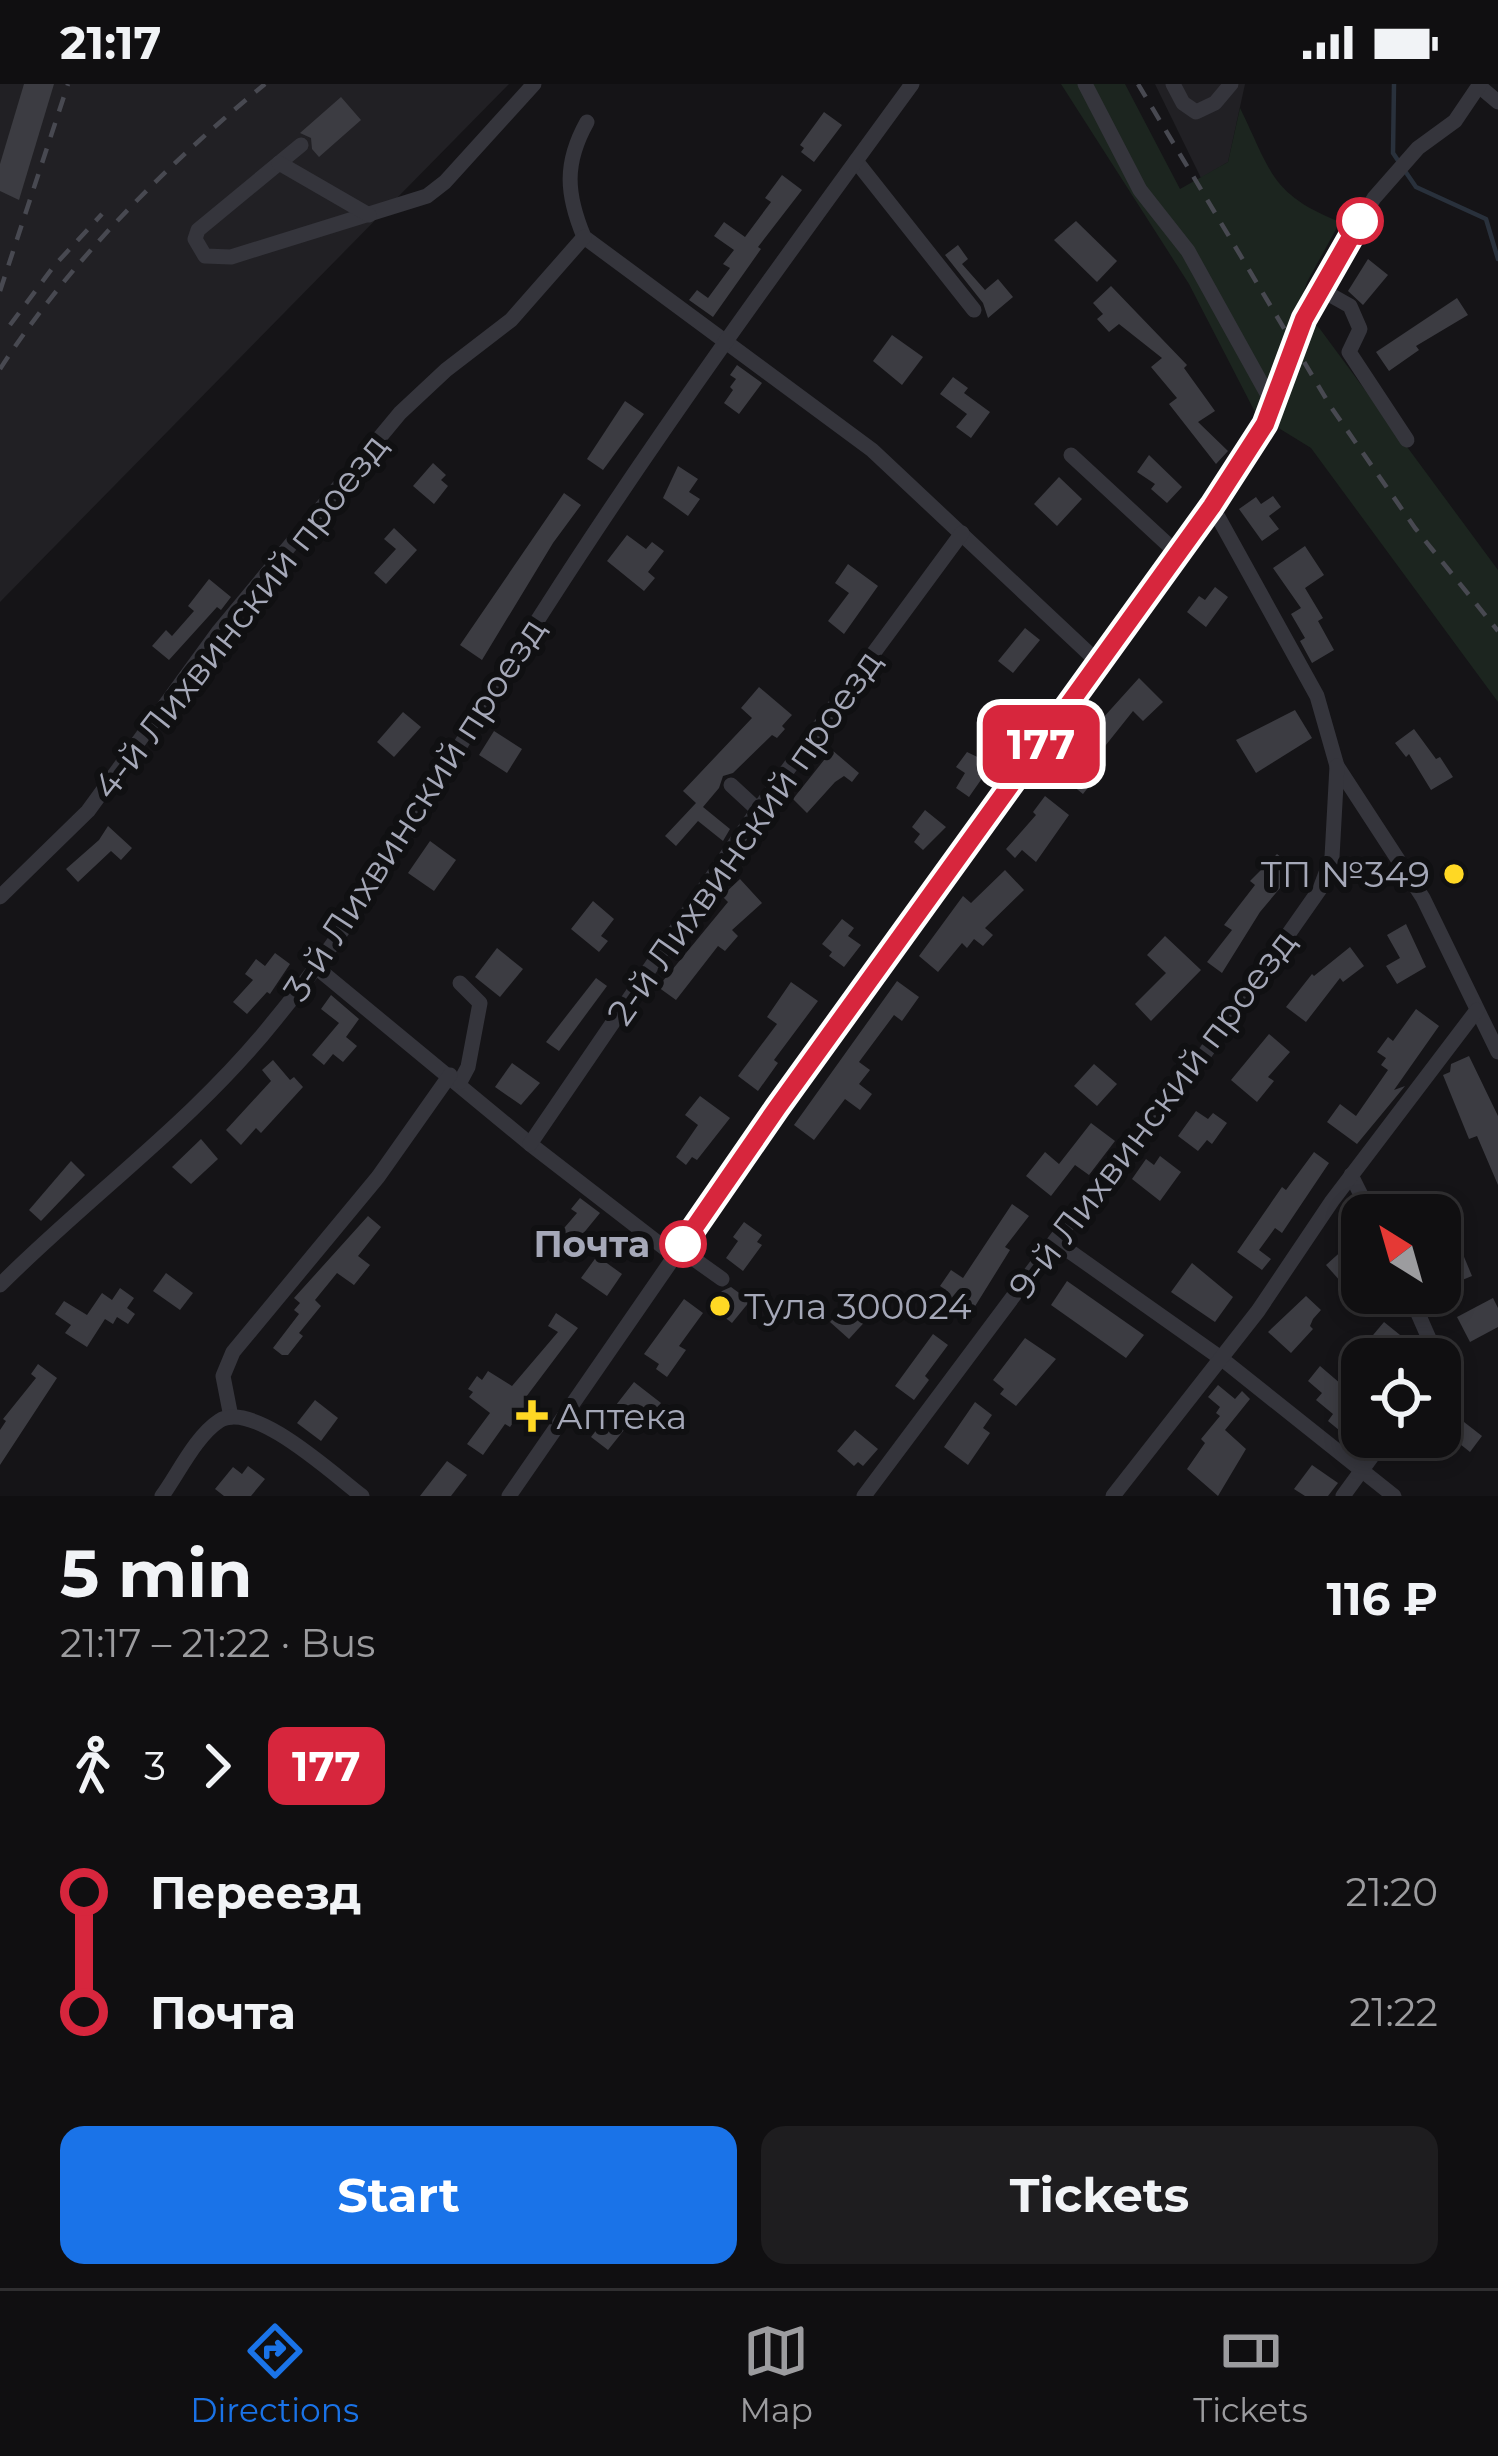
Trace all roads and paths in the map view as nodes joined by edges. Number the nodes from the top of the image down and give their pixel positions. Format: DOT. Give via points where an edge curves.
graph roads {
  1 [pos="912,84"];
  2 [pos="1085,84"];
  3 [pos="1174,84"];
  4 [pos="1231,84"];
  5 [pos="533,85"];
  6 [pos="1479,85"];
  7 [pos="1498,102"];
  8 [pos="587,122"];
  9 [pos="301,145"];
  10 [pos="856,160"];
  11 [pos="279,163"];
  12 [pos="370,215"];
  13 [pos="584,237"];
  14 [pos="1318,288"];
  15 [pos="974,310"];
  16 [pos="727,342"];
  17 [pos="1274,406"];
  18 [pos="1407,440"];
  19 [pos="1071,455"];
  20 [pos="1212,506"];
  21 [pos="962,533"];
  22 [pos="1178,554"];
  23 [pos="1099,663"];
  24 [pos="1337,766"];
  25 [pos="731,785"];
  26 [pos="758,810"];
  27 [pos="0,897"];
  28 [pos="317,968"];
  29 [pos="460,983"];
  30 [pos="1477,1010"];
  31 [pos="1498,1052"];
  32 [pos="455,1079"];
  33 [pos="530,1144"];
  34 [pos="1351,1174"];
  35 [pos="1361,1194"];
  36 [pos="1055,1241"];
  37 [pos="677,1252"];
  38 [pos="722,1279"];
  39 [pos="0,1285"];
  40 [pos="1222,1359"];
  41 [pos="231,1417"];
  42 [pos="1372,1458"];
  43 [pos="1364,1469"];
  44 [pos="162,1496"];
  45 [pos="362,1496"];
  46 [pos="509,1496"];
  47 [pos="864,1496"];
  48 [pos="1113,1496"];
  49 [pos="1343,1496"];
  50 [pos="1394,1496"];
  1 -- 10 [label="street, 3-й Лихвинский проезд"];
  2 -- 17 [label="street" via="1140,190 1188,251"];
  3 -- 4 [label="street" via="1196,112"];
  5 -- 12 [label="street" via="436,190"];
  6 -- 7 [label="street"];
  6 -- 14 [label="street" via="1455,121 1383,185"];
  8 -- 13 [label="street" via="568,168"];
  9 -- 11 [label="street"];
  10 -- 15 [label="street"];
  10 -- 16 [label="street, 3-й Лихвинский проезд"];
  11 -- 12 [label="street"];
  11 -- 12 [label="street" via="196,232 205,256 231,257"];
  13 -- 16 [label="street"];
  13 -- 27 [label="street, 4-й Лихвинский проезд" via="511,320 400,413 219,632 88,811"];
  14 -- 17 [label="street"];
  14 -- 18 [label="street" via="1350,307 1360,328 1348,352"];
  16 -- 21 [label="street" via="872,450"];
  16 -- 28 [label="street, 3-й Лихвинский проезд" via="551,598"];
  17 -- 20 [label="street"];
  19 -- 22 [label="street"];
  20 -- 22 [label="street"];
  20 -- 24 [label="street" via="1311,683"];
  21 -- 23 [label="street"];
  21 -- 26 [label="street, 2-й Лихвинский проезд"];
  22 -- 23 [label="street"];
  23 -- 37 [label="street"];
  24 -- 30 [label="street" via="1423,898"];
  24 -- 36 [label="street, 9-й Лихвинский проезд" via="1332,857 1320,889 1194,1069"];
  25 -- 26 [label="street"];
  26 -- 33 [label="street, 2-й Лихвинский проезд"];
  28 -- 32 [label="street"];
  28 -- 39 [label="street, 3-й Лихвинский проезд" via="225,1078"];
  29 -- 32 [label="street" via="480,1003 467,1069"];
  30 -- 31 [label="street"];
  30 -- 34 [label="street"];
  32 -- 33 [label="street"];
  32 -- 41 [label="street" via="233,1352 223,1376"];
  33 -- 37 [label="street"];
  34 -- 35 [label="street"];
  34 -- 40 [label="street"];
  36 -- 40 [label="street"];
  36 -- 47 [label="street, 9-й Лихвинский проезд"];
  37 -- 38 [label="street"];
  37 -- 46 [label="street"];
  40 -- 43 [label="street"];
  40 -- 48 [label="street"];
  41 -- 44 [label="street" via="208,1433"];
  41 -- 45 [label="street" via="262,1423"];
  42 -- 43 [label="street"];
  43 -- 49 [label="street"];
  43 -- 50 [label="street"];
}
